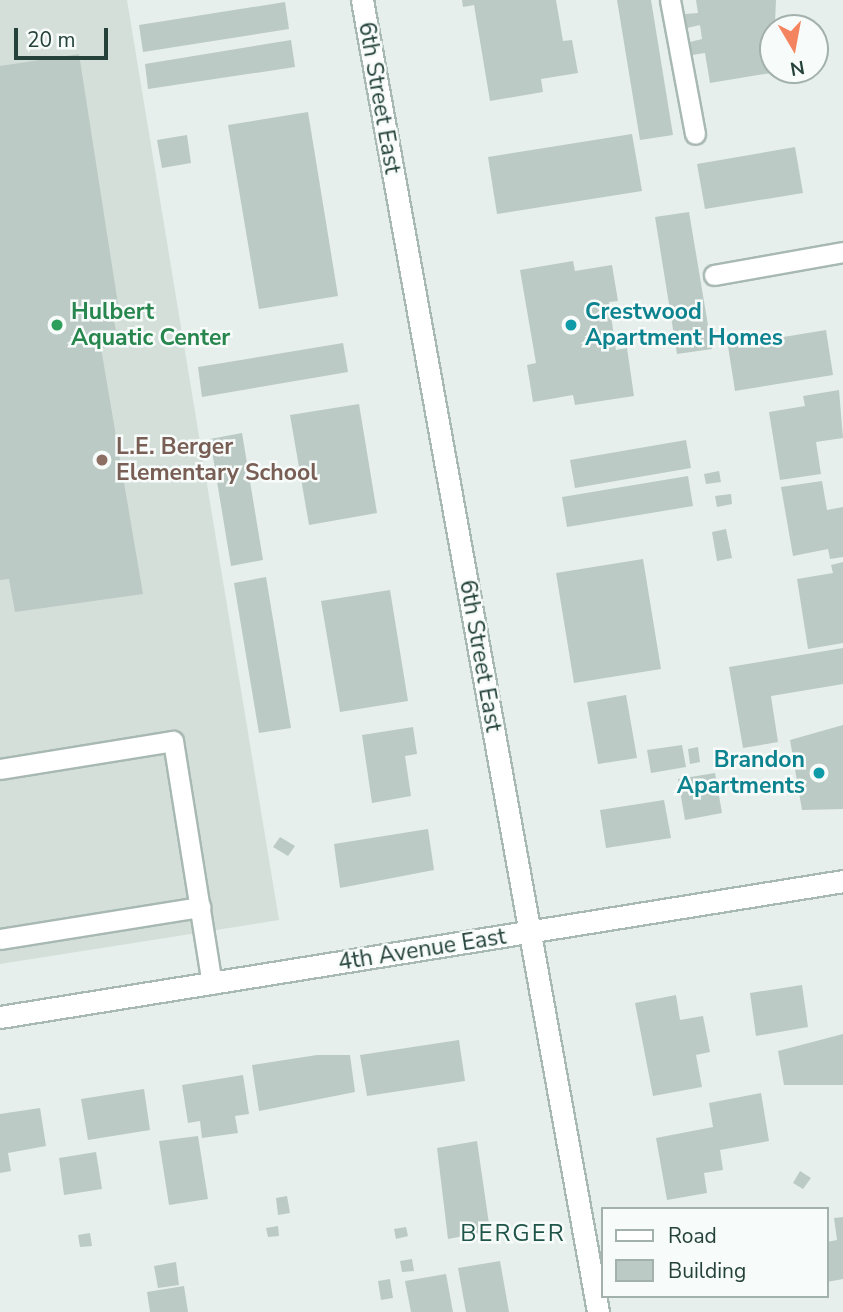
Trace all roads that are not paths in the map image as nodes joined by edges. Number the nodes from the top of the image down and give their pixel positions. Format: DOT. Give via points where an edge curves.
graph roads {
  1 [pos="362,0"];
  2 [pos="670,0"];
  3 [pos="695,134"];
  4 [pos="843,253"];
  5 [pos="714,275"];
  6 [pos="0,769"];
  7 [pos="843,881"];
  8 [pos="200,907"];
  9 [pos="530,932"];
  10 [pos="0,939"];
  11 [pos="212,984"];
  12 [pos="0,1017"];
  13 [pos="598,1312"];
  1 -- 9 [label="street, 6th Street East"];
  2 -- 3 [label="lane"];
  4 -- 5 [label="lane"];
  6 -- 8 [label="lane" via="173,741"];
  7 -- 9 [label="street, 4th Avenue East"];
  8 -- 10 [label="lane"];
  8 -- 11 [label="lane"];
  9 -- 11 [label="street, 4th Avenue East"];
  9 -- 13 [label="street, 6th Street East"];
  11 -- 12 [label="street, 4th Avenue East"];
}
